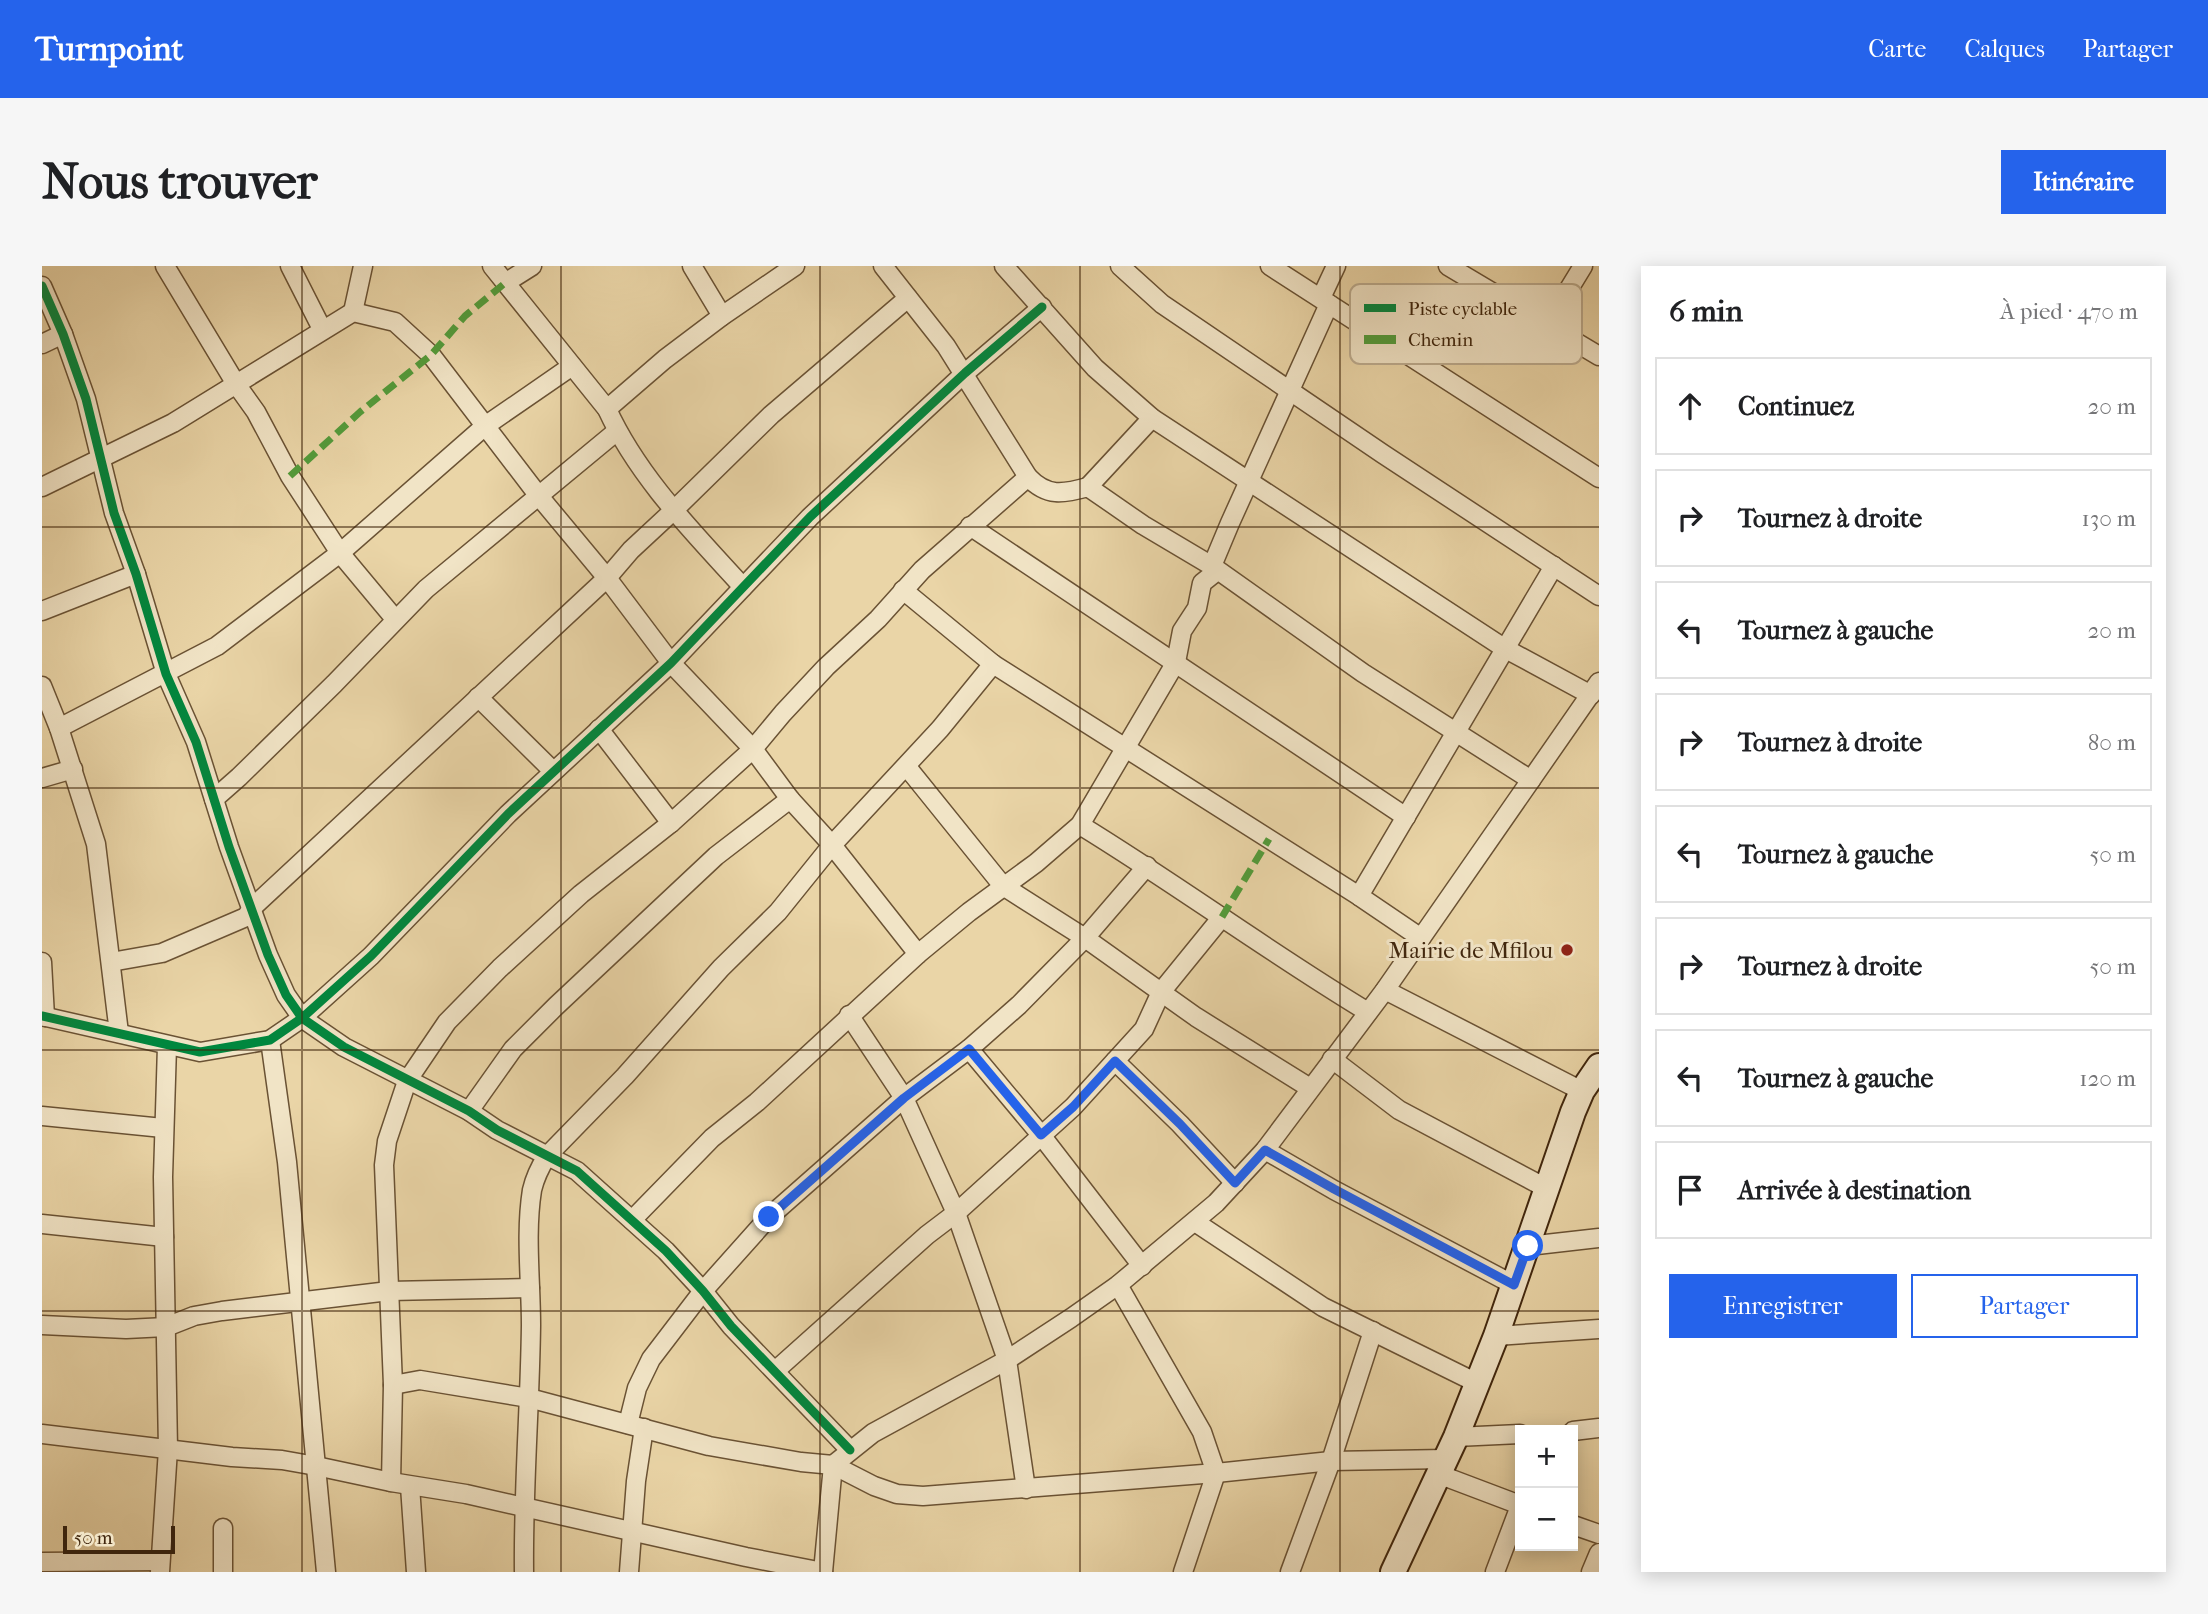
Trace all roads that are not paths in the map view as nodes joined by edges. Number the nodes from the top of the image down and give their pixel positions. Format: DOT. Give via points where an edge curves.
graph roads {
  1 [pos="165,266"];
  2 [pos="290,266"];
  3 [pos="363,266"];
  4 [pos="492,266"];
  5 [pos="532,266"];
  6 [pos="692,266"];
  7 [pos="795,266"];
  8 [pos="883,266"];
  9 [pos="1004,266"];
  10 [pos="1120,266"];
  11 [pos="1270,266"];
  12 [pos="1336,266"];
  13 [pos="1448,266"];
  14 [pos="1583,266"];
  15 [pos="505,283"];
  16 [pos="1478,284"];
  17 [pos="1572,284"];
  18 [pos="42,286"];
  19 [pos="908,298"];
  20 [pos="1325,301"];
  21 [pos="1042,307"];
  22 [pos="353,312"];
  23 [pos="722,316"];
  24 [pos="1350,317"];
  25 [pos="322,329"];
  26 [pos="63,334"];
  27 [pos="42,344"];
  28 [pos="1582,346"];
  29 [pos="1599,356"];
  30 [pos="1423,364"];
  31 [pos="572,366"];
  32 [pos="965,373"];
  33 [pos="236,384"];
  34 [pos="1289,390"];
  35 [pos="607,409"];
  36 [pos="1152,418"];
  37 [pos="485,426"];
  38 [pos="617,431"];
  39 [pos="101,460"];
  40 [pos="1028,477"];
  41 [pos="1599,478"];
  42 [pos="1249,482"];
  43 [pos="42,487"];
  44 [pos="1088,487"];
  45 [pos="538,495"];
  46 [pos="673,511"];
  47 [pos="970,526"];
  48 [pos="340,553"];
  49 [pos="1212,566"];
  50 [pos="1554,566"];
  51 [pos="136,574"];
  52 [pos="607,578"];
  53 [pos="743,587"];
  54 [pos="903,590"];
  55 [pos="1599,596"];
  56 [pos="42,611"];
  57 [pos="394,619"];
  58 [pos="1504,648"];
  59 [pos="1176,662"];
  60 [pos="670,663"];
  61 [pos="993,664"];
  62 [pos="166,674"];
  63 [pos="42,686"];
  64 [pos="1595,688"];
  65 [pos="478,697"];
  66 [pos="59,728"];
  67 [pos="599,729"];
  68 [pos="1457,733"];
  69 [pos="1128,748"];
  70 [pos="753,749"];
  71 [pos="906,767"];
  72 [pos="73,769"];
  73 [pos="553,771"];
  74 [pos="42,778"];
  75 [pos="1531,780"];
  76 [pos="214,799"];
  77 [pos="790,799"];
  78 [pos="1406,817"];
  79 [pos="671,823"];
  80 [pos="1080,825"];
  81 [pos="832,845"];
  82 [pos="1147,866"];
  83 [pos="1003,886"];
  84 [pos="1359,896"];
  85 [pos="253,907"];
  86 [pos="1222,917"];
  87 [pos="1085,938"];
  88 [pos="1421,939"];
  89 [pos="918,954"];
  90 [pos="42,962"];
  91 [pos="111,962"];
  92 [pos="1385,990"];
  93 [pos="1161,992"];
  94 [pos="1368,1013"];
  95 [pos="849,1015"];
  96 [pos="43,1016"];
  97 [pos="302,1018"];
  98 [pos="118,1033"];
  99 [pos="270,1040"];
  100 [pos="167,1046"];
  101 [pos="969,1049"];
  102 [pos="1332,1059"];
  103 [pos="1115,1061"];
  104 [pos="1599,1066"];
  105 [pos="407,1081"];
  106 [pos="1310,1088"];
  107 [pos="1582,1091"];
  108 [pos="904,1098"];
  109 [pos="469,1111"];
  110 [pos="42,1116"];
  111 [pos="163,1128"];
  112 [pos="1041,1135"];
  113 [pos="1265,1150"];
  114 [pos="547,1156"];
  115 [pos="1235,1183"];
  116 [pos="1546,1188"];
  117 [pos="956,1213"];
  118 [pos="632,1220"];
  119 [pos="1195,1223"];
  120 [pos="42,1224"];
  121 [pos="164,1237"];
  122 [pos="1599,1238"];
  123 [pos="1528,1246"];
  124 [pos="1142,1266"];
  125 [pos="1118,1285"];
  126 [pos="1514,1285"];
  127 [pos="530,1288"];
  128 [pos="389,1291"];
  129 [pos="703,1291"];
  130 [pos="301,1303"];
  131 [pos="42,1325"];
  132 [pos="166,1328"];
  133 [pos="1599,1329"];
  134 [pos="1373,1331"];
  135 [pos="1496,1336"];
  136 [pos="1007,1360"];
  137 [pos="775,1371"];
  138 [pos="1477,1383"];
  139 [pos="393,1385"];
  140 [pos="528,1398"];
  141 [pos="636,1426"];
  142 [pos="1599,1428"];
  143 [pos="1578,1430"];
  144 [pos="42,1434"];
  145 [pos="1515,1436"];
  146 [pos="168,1449"];
  147 [pos="850,1450"];
  148 [pos="1446,1457"];
  149 [pos="1331,1461"];
  150 [pos="833,1465"];
  151 [pos="316,1466"];
  152 [pos="1216,1473"];
  153 [pos="391,1482"];
  154 [pos="410,1486"];
  155 [pos="1026,1489"];
  156 [pos="1515,1503"];
  157 [pos="523,1507"];
  158 [pos="1515,1519"];
  159 [pos="1578,1527"];
  160 [pos="223,1528"];
  161 [pos="631,1531"];
  162 [pos="1599,1534"];
  163 [pos="1599,1553"];
  164 [pos="42,1562"];
  165 [pos="160,1567"];
  166 [pos="223,1572"];
  167 [pos="326,1572"];
  168 [pos="416,1572"];
  169 [pos="524,1572"];
  170 [pos="629,1572"];
  171 [pos="823,1572"];
  172 [pos="1183,1572"];
  173 [pos="1290,1572"];
  174 [pos="1393,1572"];
  175 [pos="1495,1572"];
  176 [pos="1591,1572"];
  1 -- 33 [label="street"];
  2 -- 25 [label="street"];
  3 -- 22 [label="street"];
  4 -- 15 [label="street"];
  5 -- 15 [label="street"];
  6 -- 23 [label="street"];
  7 -- 23 [label="street"];
  8 -- 19 [label="street"];
  9 -- 21 [label="street"];
  10 -- 34 [label="street" via="1162,304"];
  11 -- 20 [label="street"];
  12 -- 20 [label="street"];
  13 -- 16 [label="street"];
  14 -- 17 [label="street"];
  15 -- 31 [label="street"];
  18 -- 26 [label="street"];
  19 -- 32 [label="street"];
  19 -- 46 [label="street" via="771,415"];
  20 -- 24 [label="street"];
  20 -- 34 [label="street"];
  21 -- 32 [label="street"];
  21 -- 36 [label="street" via="1095,368"];
  22 -- 25 [label="street"];
  22 -- 37 [label="street" via="395,322 431,355"];
  23 -- 35 [label="street"];
  25 -- 33 [label="street"];
  26 -- 27 [label="street"];
  26 -- 39 [label="street"];
  28 -- 29 [label="street"];
  30 -- 41 [label="street"];
  31 -- 35 [label="street"];
  31 -- 37 [label="street"];
  32 -- 40 [label="street"];
  32 -- 53 [label="street" via="810,517"];
  33 -- 39 [label="street"];
  33 -- 48 [label="street"];
  34 -- 42 [label="street"];
  34 -- 50 [label="street"];
  35 -- 38 [label="street"];
  36 -- 42 [label="street"];
  36 -- 44 [label="street"];
  37 -- 45 [label="street"];
  37 -- 48 [label="street"];
  38 -- 45 [label="street"];
  38 -- 46 [label="street"];
  39 -- 43 [label="street"];
  39 -- 51 [label="street"];
  40 -- 44 [label="street" via="1045,491"];
  40 -- 47 [label="street"];
  42 -- 49 [label="street"];
  42 -- 58 [label="street"];
  44 -- 49 [label="street"];
  45 -- 52 [label="street"];
  45 -- 57 [label="street"];
  46 -- 52 [label="street"];
  46 -- 53 [label="street"];
  47 -- 54 [label="street"];
  47 -- 59 [label="street"];
  48 -- 57 [label="street"];
  48 -- 62 [label="street" via="217,646"];
  49 -- 59 [label="street" via="1212,575 1202,583 1197,607 1182,631"];
  49 -- 68 [label="street"];
  50 -- 55 [label="street"];
  50 -- 58 [label="street"];
  51 -- 56 [label="street"];
  51 -- 62 [label="street"];
  52 -- 60 [label="street"];
  52 -- 65 [label="street"];
  53 -- 60 [label="street"];
  54 -- 61 [label="street"];
  54 -- 70 [label="street"];
  57 -- 76 [label="street" via="334,684"];
  58 -- 64 [label="street"];
  58 -- 68 [label="street"];
  59 -- 69 [label="street"];
  59 -- 78 [label="street"];
  60 -- 67 [label="street"];
  60 -- 70 [label="street"];
  61 -- 69 [label="street"];
  61 -- 71 [label="street"];
  62 -- 66 [label="street"];
  62 -- 76 [label="street" via="196,742"];
  63 -- 66 [label="street"];
  64 -- 75 [label="street"];
  65 -- 73 [label="street"];
  65 -- 85 [label="street"];
  66 -- 72 [label="street"];
  67 -- 73 [label="street"];
  67 -- 79 [label="street"];
  68 -- 75 [label="street"];
  68 -- 78 [label="street"];
  69 -- 80 [label="street"];
  69 -- 84 [label="street"];
  70 -- 77 [label="street"];
  70 -- 79 [label="street"];
  71 -- 81 [label="street"];
  71 -- 83 [label="street"];
  72 -- 74 [label="street"];
  72 -- 91 [label="street" via="96,844"];
  73 -- 97 [label="street" via="371,956"];
  75 -- 88 [label="street"];
  76 -- 85 [label="street"];
  77 -- 81 [label="street"];
  77 -- 109 [label="street" via="716,856 556,1006 513,1049"];
  78 -- 84 [label="street"];
  79 -- 105 [label="street" via="581,894 500,968 447,1022"];
  80 -- 82 [label="street"];
  80 -- 83 [label="street"];
  81 -- 89 [label="street"];
  81 -- 114 [label="street" via="778,912"];
  82 -- 86 [label="street"];
  82 -- 87 [label="street"];
  83 -- 87 [label="street"];
  83 -- 89 [label="street"];
  84 -- 88 [label="street"];
  85 -- 91 [label="street" via="246,917 162,953"];
  85 -- 97 [label="street" via="268,955"];
  86 -- 93 [label="street"];
  86 -- 94 [label="street"];
  87 -- 93 [label="street"];
  87 -- 101 [label="street"];
  88 -- 92 [label="street"];
  89 -- 95 [label="street"];
  90 -- 96 [label="street"];
  91 -- 98 [label="street"];
  92 -- 94 [label="street"];
  92 -- 107 [label="street"];
  93 -- 103 [label="street" via="1144,1029"];
  93 -- 106 [label="street"];
  94 -- 102 [label="street"];
  95 -- 108 [label="street"];
  95 -- 118 [label="street" via="712,1138"];
  96 -- 98 [label="street"];
  97 -- 99 [label="street"];
  97 -- 105 [label="street"];
  98 -- 100 [label="street"];
  99 -- 100 [label="street" via="201,1052"];
  99 -- 130 [label="street"];
  100 -- 111 [label="street"];
  101 -- 108 [label="street"];
  101 -- 112 [label="street"];
  102 -- 106 [label="street"];
  102 -- 116 [label="street" via="1399,1110"];
  103 -- 112 [label="street"];
  103 -- 115 [label="street"];
  104 -- 107 [label="street"];
  105 -- 109 [label="street"];
  105 -- 128 [label="street" via="384,1166"];
  106 -- 113 [label="street"];
  107 -- 116 [label="street"];
  108 -- 117 [label="street"];
  108 -- 129 [label="street" via="769,1217"];
  109 -- 114 [label="street"];
  110 -- 111 [label="street"];
  111 -- 121 [label="street"];
  112 -- 117 [label="street"];
  112 -- 124 [label="street"];
  113 -- 115 [label="street"];
  113 -- 126 [label="street"];
  114 -- 118 [label="street" via="577,1171"];
  114 -- 127 [label="street" via="533,1189"];
  115 -- 119 [label="street"];
  116 -- 123 [label="street"];
  117 -- 136 [label="street"];
  117 -- 137 [label="street"];
  118 -- 129 [label="street"];
  119 -- 124 [label="street"];
  119 -- 134 [label="street" via="1323,1307"];
  120 -- 121 [label="street"];
  121 -- 132 [label="street"];
  122 -- 123 [label="street"];
  123 -- 126 [label="street"];
  124 -- 125 [label="street"];
  125 -- 136 [label="street"];
  125 -- 152 [label="street" via="1202,1432"];
  126 -- 135 [label="street"];
  127 -- 128 [label="street"];
  127 -- 140 [label="street"];
  128 -- 130 [label="street"];
  128 -- 139 [label="street"];
  129 -- 137 [label="street"];
  129 -- 141 [label="street" via="650,1359 637,1388"];
  130 -- 132 [label="street" via="194,1316"];
  130 -- 151 [label="street"];
  131 -- 132 [label="street"];
  132 -- 146 [label="street"];
  133 -- 135 [label="street"];
  134 -- 138 [label="street"];
  134 -- 149 [label="street"];
  135 -- 138 [label="street"];
  136 -- 147 [label="street"];
  136 -- 155 [label="street"];
  137 -- 147 [label="street"];
  138 -- 148 [label="street"];
  139 -- 140 [label="street" via="420,1380"];
  139 -- 153 [label="street"];
  140 -- 141 [label="street"];
  140 -- 157 [label="street"];
  141 -- 150 [label="street" via="709,1446"];
  141 -- 161 [label="street"];
  142 -- 143 [label="street"];
  144 -- 146 [label="street"];
  145 -- 148 [label="street"];
  146 -- 151 [label="street"];
  146 -- 165 [label="street"];
  147 -- 150 [label="street"];
  148 -- 149 [label="street"];
  148 -- 156 [label="street"];
  148 -- 174 [label="street"];
  149 -- 152 [label="street"];
  149 -- 173 [label="street"];
  150 -- 155 [label="street" via="897,1494"];
  150 -- 171 [label="street"];
  151 -- 153 [label="street"];
  151 -- 167 [label="street"];
  152 -- 155 [label="street"];
  152 -- 172 [label="street"];
  153 -- 154 [label="street"];
  154 -- 157 [label="street"];
  154 -- 168 [label="street"];
  157 -- 161 [label="street"];
  157 -- 169 [label="street"];
  158 -- 175 [label="street"];
  159 -- 162 [label="street"];
  160 -- 166 [label="street"];
  161 -- 170 [label="street"];
  161 -- 171 [label="street"];
  163 -- 176 [label="street"];
  164 -- 165 [label="street"];
}
